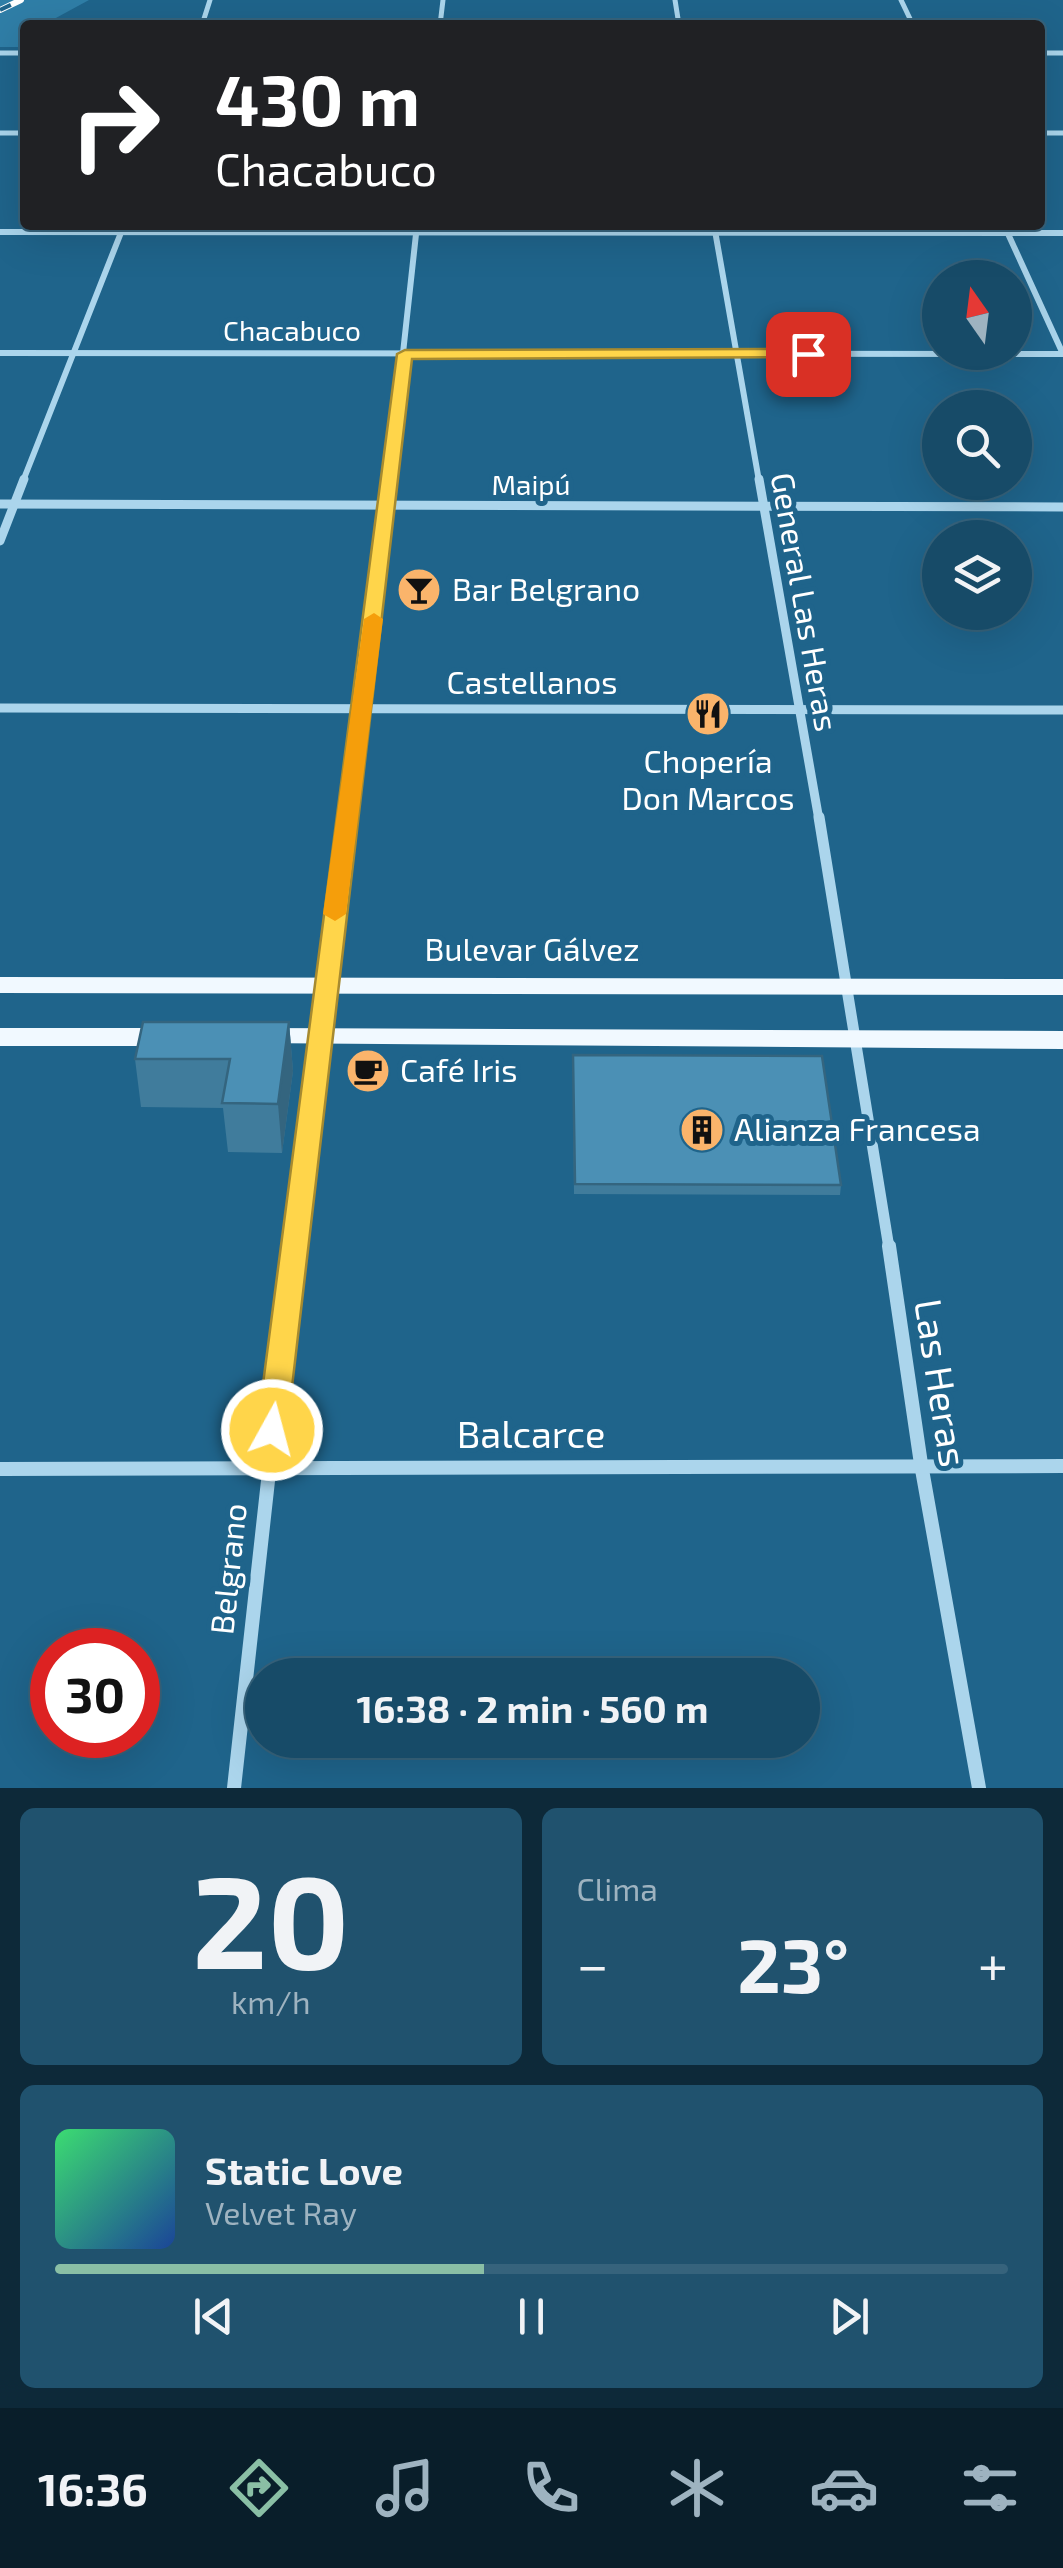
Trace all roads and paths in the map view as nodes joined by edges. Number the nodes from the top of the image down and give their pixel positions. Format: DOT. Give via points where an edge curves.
graph roads {
  1 [pos="82,230"];
  2 [pos="123,230"];
  3 [pos="417,230"];
  4 [pos="714,230"];
  5 [pos="1006,230"];
  6 [pos="1020,230"];
  7 [pos="0,232"];
  8 [pos="1063,233"];
  9 [pos="0,353"];
  10 [pos="74,353"];
  11 [pos="405,354"];
  12 [pos="736,354"];
  13 [pos="1063,354"];
  14 [pos="0,504"];
  15 [pos="14,504"];
  16 [pos="1063,507"];
  17 [pos="386,508"];
  18 [pos="762,508"];
  19 [pos="0,541"];
  20 [pos="364,707"];
  21 [pos="0,708"];
  22 [pos="797,710"];
  23 [pos="1063,710"];
  24 [pos="325,983"];
  25 [pos="0,984"];
  26 [pos="845,987"];
  27 [pos="1063,987"];
  28 [pos="192,1036"];
  29 [pos="0,1037"];
  30 [pos="228,1037"];
  31 [pos="319,1038"];
  32 [pos="858,1039"];
  33 [pos="1063,1040"];
  34 [pos="921,1464"];
  35 [pos="1063,1466"];
  36 [pos="0,1469"];
  37 [pos="268,1469"];
  38 [pos="234,1788"];
  39 [pos="979,1788"];
  1 -- 7 [label="street"];
  2 -- 10 [label="street"];
  3 -- 11 [label="street, Belgrano"];
  4 -- 12 [label="street, General Las Heras"];
  5 -- 13 [label="street"];
  6 -- 8 [label="street"];
  9 -- 10 [label="street, Chacabuco"];
  10 -- 11 [label="street, Chacabuco"];
  10 -- 15 [label="street"];
  11 -- 12 [label="street, Chacabuco"];
  11 -- 17 [label="street, Belgrano"];
  12 -- 13 [label="street, Chacabuco"];
  12 -- 18 [label="street, General Las Heras"];
  14 -- 15 [label="street, Maipú"];
  15 -- 17 [label="street, Maipú"];
  15 -- 19 [label="street"];
  16 -- 18 [label="street, Maipú"];
  17 -- 18 [label="street, Maipú"];
  17 -- 20 [label="street, Belgrano"];
  18 -- 22 [label="street, General Las Heras"];
  20 -- 21 [label="street, Castellanos"];
  20 -- 22 [label="street, Castellanos"];
  20 -- 24 [label="street, Belgrano"];
  22 -- 23 [label="street, Castellanos"];
  22 -- 26 [label="street, General Las Heras"];
  24 -- 25 [label="main road, Bulevar Gálvez"];
  24 -- 26 [label="main road, Bulevar Gálvez"];
  24 -- 31 [label="street, Belgrano"];
  26 -- 27 [label="main road, Bulevar Gálvez"];
  26 -- 32 [label="street, Las Heras"];
  28 -- 29 [label="main road"];
  30 -- 31 [label="main road"];
  31 -- 32 [label="main road"];
  31 -- 37 [label="street, Belgrano"];
  32 -- 33 [label="main road"];
  32 -- 34 [label="street, Las Heras"];
  34 -- 35 [label="street, Balcarce"];
  34 -- 37 [label="street, Balcarce"];
  34 -- 39 [label="street, Las Heras"];
  36 -- 37 [label="street, Balcarce"];
  37 -- 38 [label="street, Belgrano"];
}
